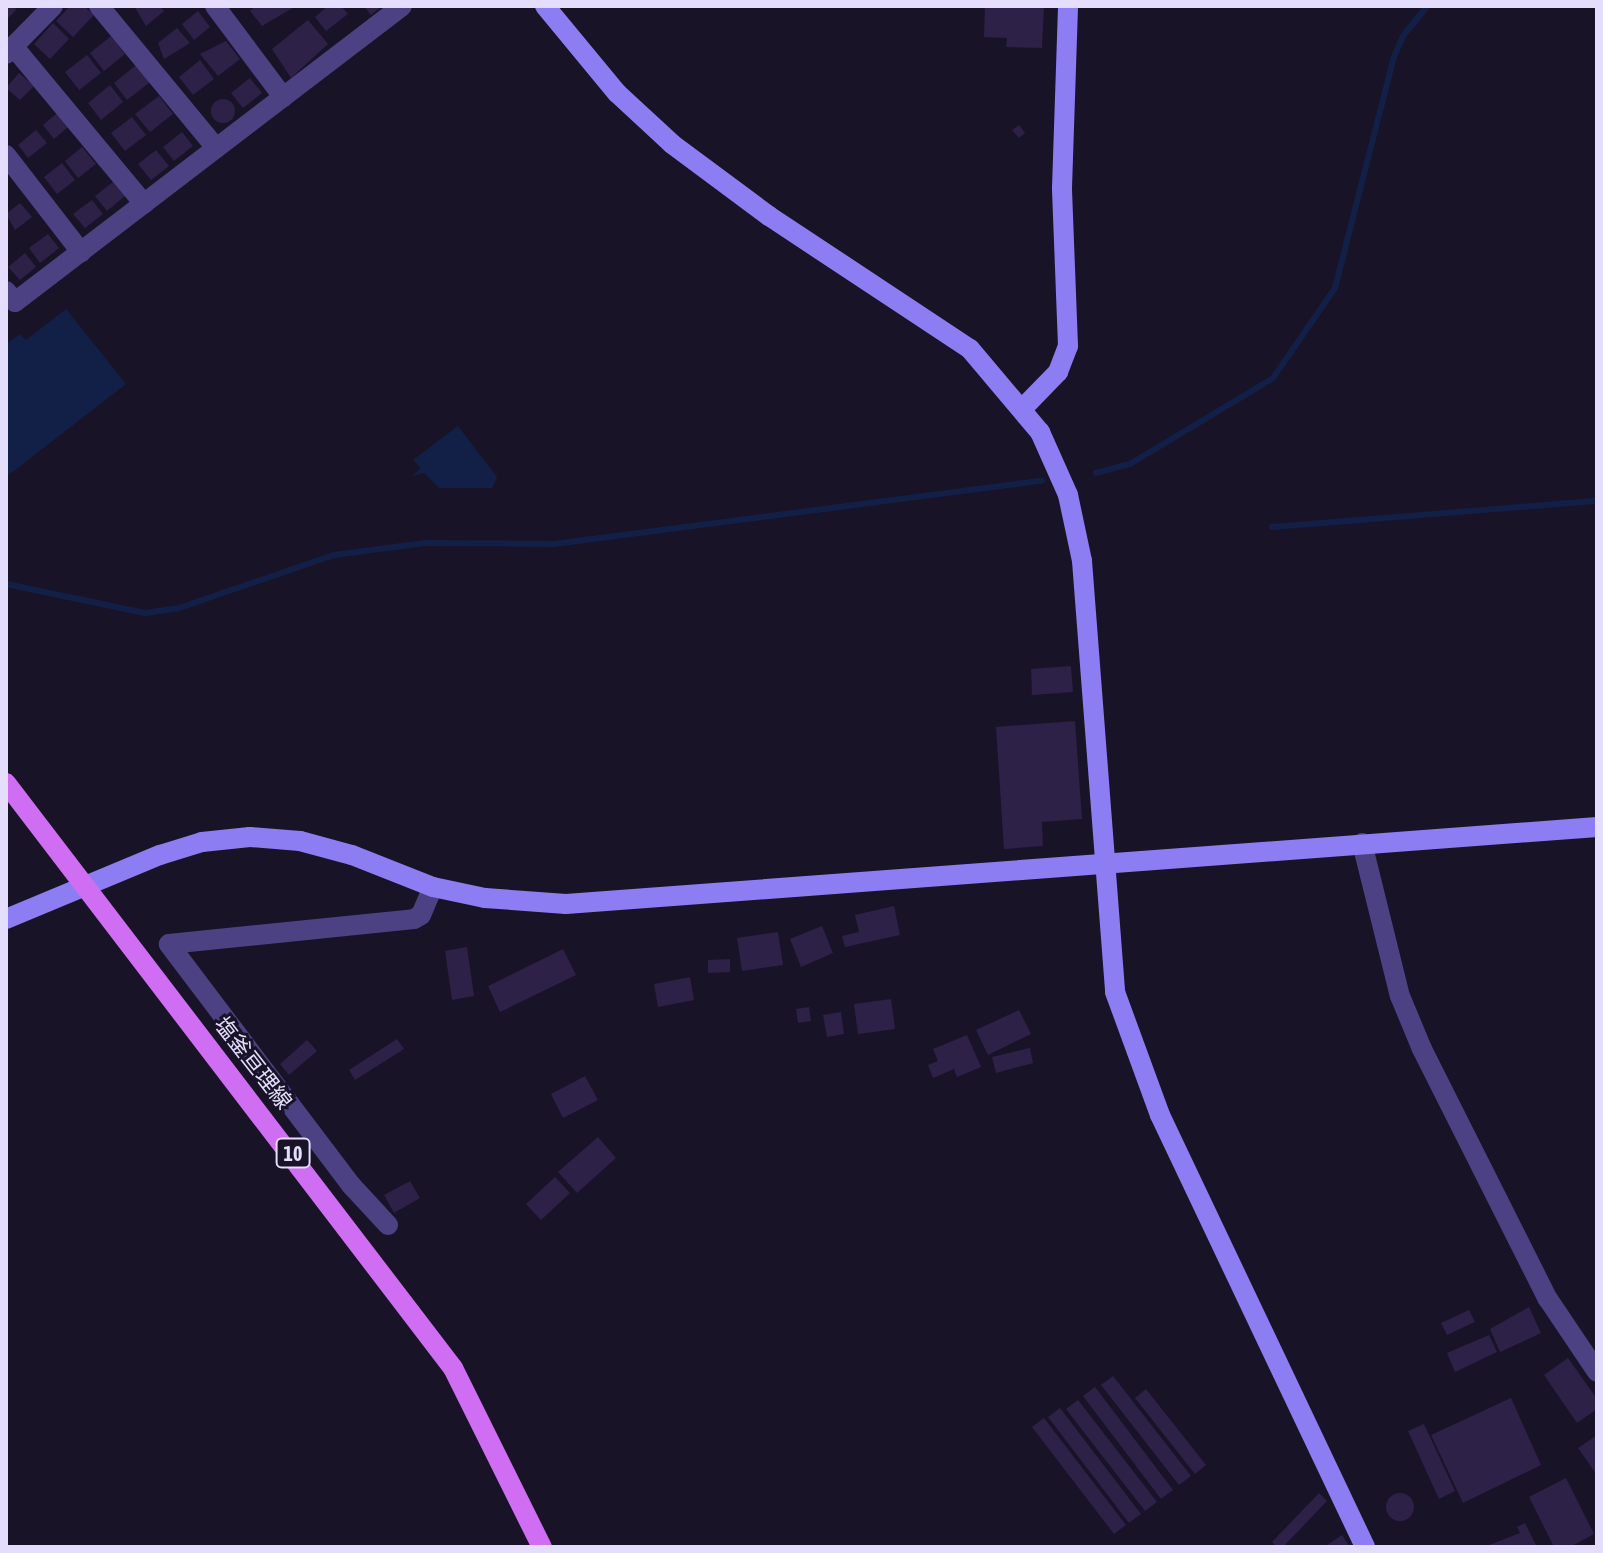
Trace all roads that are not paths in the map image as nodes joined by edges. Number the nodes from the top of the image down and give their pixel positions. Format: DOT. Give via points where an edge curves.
graph roads {
  1 [pos="53,6"];
  2 [pos="99,6"];
  3 [pos="215,6"];
  4 [pos="402,6"];
  5 [pos="545,6"];
  6 [pos="1068,6"];
  7 [pos="10,50"];
  8 [pos="283,97"];
  9 [pos="216,148"];
  10 [pos="6,155"];
  11 [pos="144,204"];
  12 [pos="81,252"];
  13 [pos="6,291"];
  14 [pos="1024,407"];
  15 [pos="6,783"];
  16 [pos="1597,827"];
  17 [pos="1362,843"];
  18 [pos="1106,863"];
  19 [pos="87,885"];
  20 [pos="433,887"];
  21 [pos="6,919"];
  22 [pos="388,1225"];
  23 [pos="1597,1372"];
  24 [pos="542,1547"];
  25 [pos="1365,1547"];
  1 -- 7 [label="street"];
  2 -- 9 [label="street"];
  3 -- 8 [label="street"];
  4 -- 8 [label="street"];
  5 -- 14 [label="street" via="617,93 672,144 769,216 944,330 986,363"];
  6 -- 14 [label="street" via="1062,188 1068,346 1058,372"];
  7 -- 11 [label="street"];
  8 -- 9 [label="street"];
  9 -- 11 [label="street"];
  10 -- 12 [label="street"];
  11 -- 12 [label="street"];
  12 -- 13 [label="street" via="15,302"];
  14 -- 18 [label="street" via="1060,471 1077,527"];
  15 -- 19 [label="main road, 塩釜亘理線 / 10"];
  16 -- 17 [label="street"];
  17 -- 18 [label="street"];
  17 -- 23 [label="street" via="1400,996 1422,1049 1548,1299"];
  18 -- 20 [label="street" via="566,904 485,898"];
  18 -- 25 [label="street" via="1115,992 1134,1047 1160,1115"];
  19 -- 20 [label="street" via="202,842 250,837 300,841 352,855"];
  19 -- 21 [label="street"];
  19 -- 24 [label="main road, 塩釜亘理線 / 10" via="453,1368"];
  20 -- 22 [label="street" via="414,919 169,944 351,1185"];
}
